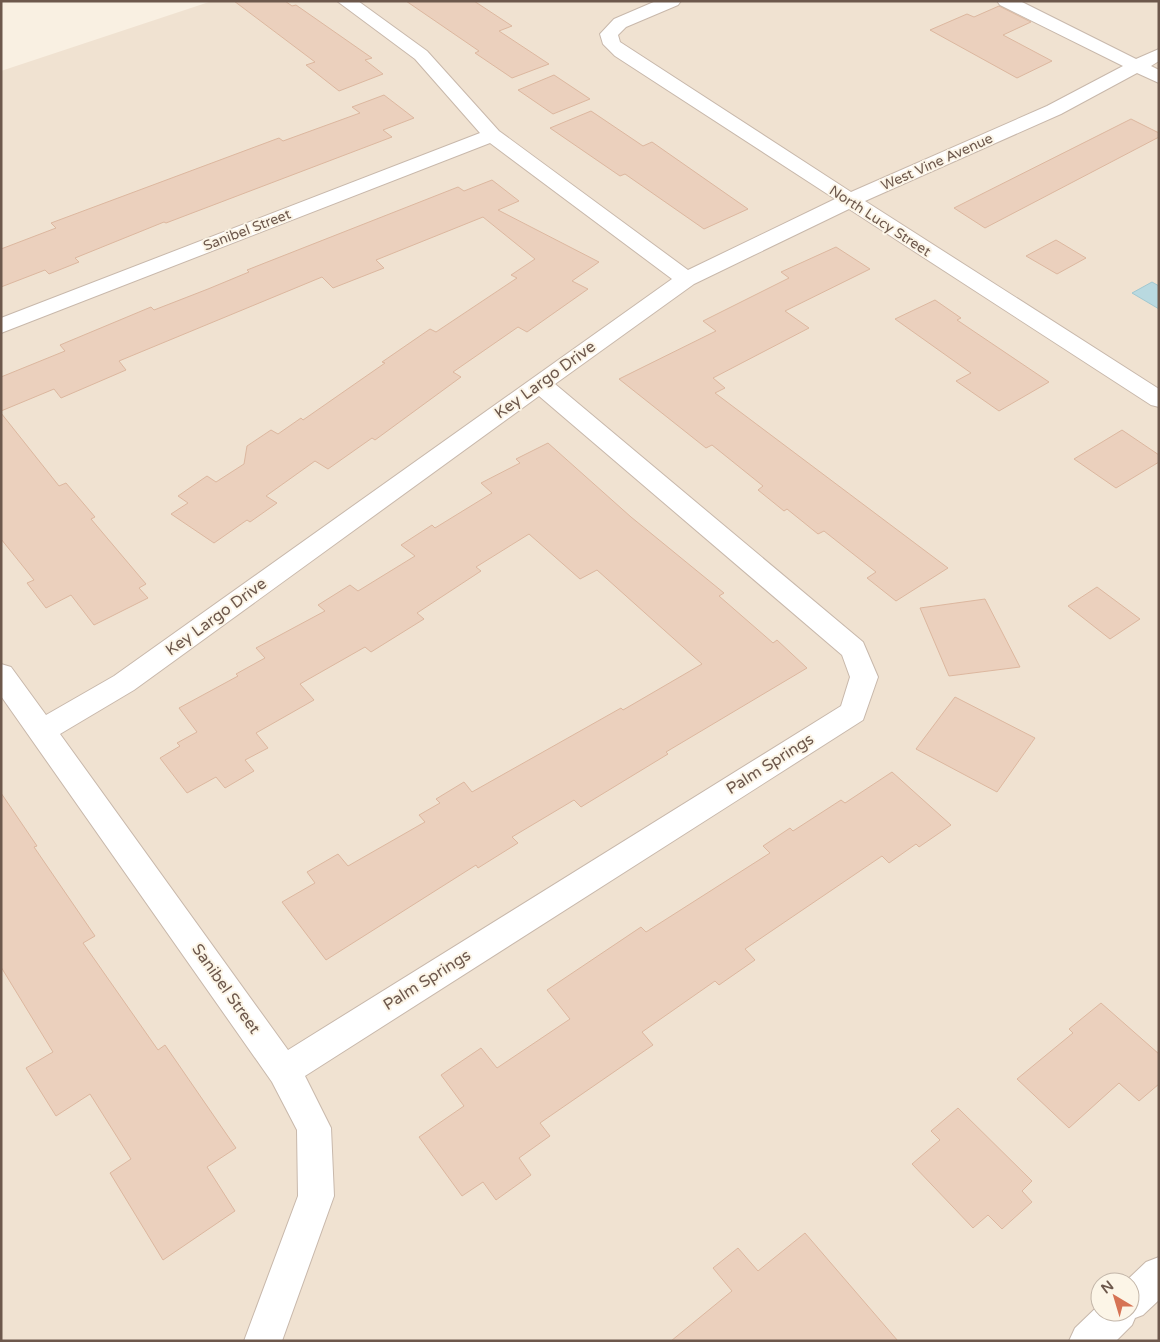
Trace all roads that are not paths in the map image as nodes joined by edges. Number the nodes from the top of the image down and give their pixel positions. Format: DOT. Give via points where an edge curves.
graph roads {
  1 [pos="346,1"];
  2 [pos="672,1"];
  3 [pos="1006,1"];
  4 [pos="1159,54"];
  5 [pos="1137,67"];
  6 [pos="1159,77"];
  7 [pos="492,134"];
  8 [pos="848,201"];
  9 [pos="686,279"];
  10 [pos="1,326"];
  11 [pos="540,384"];
  12 [pos="1159,400"];
  13 [pos="1,674"];
  14 [pos="42,731"];
  15 [pos="284,1071"];
  16 [pos="1159,1274"];
  17 [pos="1140,1292"];
  18 [pos="1108,1322"];
  19 [pos="263,1341"];
  20 [pos="1088,1341"];
  1 -- 7 [label="street" via="421,55"];
  2 -- 8 [label="street, North Lucy Street" via="626,20 609,34 612,44"];
  3 -- 5 [label="street"];
  4 -- 5 [label="street, West Vine Avenue"];
  5 -- 6 [label="street"];
  5 -- 8 [label="street, West Vine Avenue" via="1054,110"];
  7 -- 9 [label="street"];
  7 -- 10 [label="street, Sanibel Street"];
  8 -- 9 [label="street, West Vine Avenue"];
  8 -- 12 [label="street, North Lucy Street"];
  9 -- 11 [label="street, Key Largo Drive"];
  11 -- 14 [label="street, Key Largo Drive" via="124,683"];
  11 -- 15 [label="street, Palm Springs" via="853,649 864,677 852,712"];
  13 -- 14 [label="street, Sanibel Street"];
  14 -- 15 [label="street, Sanibel Street"];
  15 -- 19 [label="street, Sanibel Street" via="314,1128 316,1196"];
  16 -- 17 [label="street"];
  18 -- 20 [label="street"];
}
